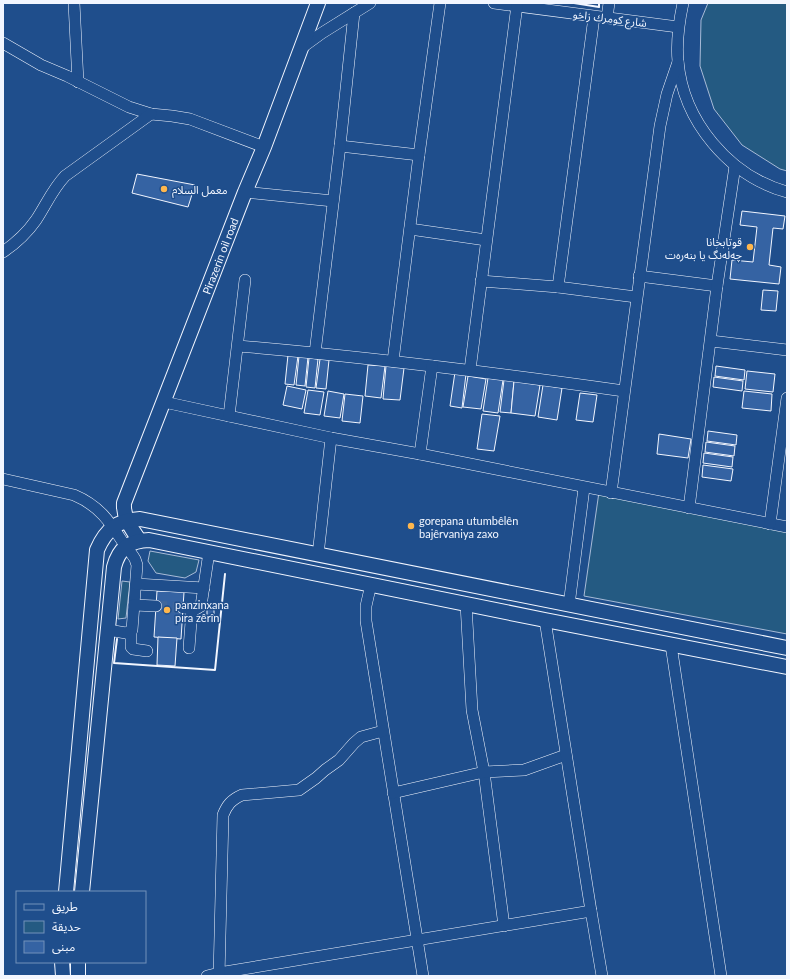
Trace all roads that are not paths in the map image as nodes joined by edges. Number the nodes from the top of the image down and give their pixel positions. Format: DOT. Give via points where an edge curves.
graph roads {
  1 [pos="74,3"];
  2 [pos="318,3"];
  3 [pos="370,3"];
  4 [pos="440,3"];
  5 [pos="494,3"];
  6 [pos="609,3"];
  7 [pos="683,3"];
  8 [pos="517,5"];
  9 [pos="354,13"];
  10 [pos="594,17"];
  11 [pos="607,18"];
  12 [pos="678,27"];
  13 [pos="3,43"];
  14 [pos="299,50"];
  15 [pos="678,62"];
  16 [pos="78,82"];
  17 [pos="151,114"];
  18 [pos="340,146"];
  19 [pos="264,147"];
  20 [pos="419,155"];
  21 [pos="735,166"];
  22 [pos="245,192"];
  23 [pos="787,192"];
  24 [pos="333,202"];
  25 [pos="410,228"];
  26 [pos="486,240"];
  27 [pos="3,252"];
  28 [pos="639,276"];
  29 [pos="245,280"];
  30 [pos="481,281"];
  31 [pos="717,286"];
  32 [pos="558,288"];
  33 [pos="636,297"];
  34 [pos="711,341"];
  35 [pos="238,346"];
  36 [pos="787,350"];
  37 [pos="315,353"];
  38 [pos="393,361"];
  39 [pos="432,366"];
  40 [pos="470,370"];
  41 [pos="624,391"];
  42 [pos="164,402"];
  43 [pos="787,404"];
  44 [pos="229,416"];
  45 [pos="331,438"];
  46 [pos="420,454"];
  47 [pos="3,479"];
  48 [pos="584,488"];
  49 [pos="611,493"];
  50 [pos="689,508"];
  51 [pos="126,520"];
  52 [pos="770,524"];
  53 [pos="113,527"];
  54 [pos="787,527"];
  55 [pos="139,540"];
  56 [pos="126,546"];
  57 [pos="209,552"];
  58 [pos="318,555"];
  59 [pos="136,584"];
  60 [pos="371,584"];
  61 [pos="204,588"];
  62 [pos="466,604"];
  63 [pos="134,605"];
  64 [pos="569,605"];
  65 [pos="156,606"];
  66 [pos="545,620"];
  67 [pos="108,630"];
  68 [pos="131,631"];
  69 [pos="671,645"];
  70 [pos="189,648"];
  71 [pos="787,648"];
  72 [pos="147,651"];
  73 [pos="787,667"];
  74 [pos="383,732"];
  75 [pos="566,755"];
  76 [pos="484,772"];
  77 [pos="393,793"];
  78 [pos="66,891"];
  79 [pos="82,891"];
  80 [pos="591,911"];
  81 [pos="504,926"];
  82 [pos="418,940"];
  83 [pos="62,963"];
  84 [pos="78,963"];
  85 [pos="219,974"];
  86 [pos="63,976"];
  87 [pos="78,976"];
  88 [pos="207,976"];
  89 [pos="423,976"];
  90 [pos="602,976"];
  91 [pos="721,976"];
  1 -- 16 [label="street"];
  2 -- 14 [label="main road, Pirazerin oil road"];
  3 -- 9 [label="street"];
  4 -- 20 [label="street"];
  5 -- 8 [label="street, شارع كومرك زاخو"];
  6 -- 11 [label="street"];
  7 -- 12 [label="street"];
  8 -- 10 [label="street, شارع كومرك زاخو"];
  8 -- 26 [label="street"];
  9 -- 14 [label="street"];
  9 -- 18 [label="street"];
  10 -- 11 [label="street, شارع كومرك زاخو"];
  10 -- 32 [label="street"];
  11 -- 12 [label="street, شارع كومرك زاخو"];
  12 -- 15 [label="street"];
  13 -- 16 [label="street" via="34,62"];
  14 -- 19 [label="main road, Pirazerin oil road"];
  15 -- 21 [label="street" via="684,92 696,120 713,145"];
  15 -- 28 [label="street" via="662,111"];
  16 -- 17 [label="street" via="129,107"];
  17 -- 19 [label="street" via="190,119"];
  17 -- 27 [label="street" via="65,176 25,234"];
  18 -- 20 [label="street"];
  18 -- 24 [label="street"];
  19 -- 22 [label="main road, Pirazerin oil road"];
  20 -- 25 [label="street"];
  21 -- 23 [label="street" via="759,181"];
  21 -- 31 [label="street"];
  22 -- 24 [label="street"];
  22 -- 42 [label="main road, Pirazerin oil road"];
  24 -- 37 [label="street"];
  25 -- 26 [label="street"];
  25 -- 38 [label="street"];
  26 -- 30 [label="street"];
  28 -- 31 [label="street"];
  28 -- 33 [label="street"];
  29 -- 35 [label="street"];
  30 -- 32 [label="street"];
  30 -- 40 [label="street"];
  31 -- 34 [label="street"];
  32 -- 33 [label="street"];
  33 -- 41 [label="street"];
  34 -- 36 [label="street"];
  34 -- 50 [label="street"];
  35 -- 37 [label="street"];
  35 -- 44 [label="street"];
  37 -- 38 [label="street"];
  38 -- 39 [label="street"];
  39 -- 40 [label="street"];
  39 -- 46 [label="street"];
  40 -- 41 [label="street"];
  41 -- 49 [label="street"];
  42 -- 44 [label="street"];
  42 -- 51 [label="main road, Pirazerin oil road" via="124,503"];
  43 -- 52 [label="street"];
  44 -- 45 [label="street"];
  45 -- 46 [label="street"];
  45 -- 58 [label="street"];
  46 -- 48 [label="street"];
  47 -- 53 [label="street" via="74,495 95,506"];
  48 -- 49 [label="street"];
  48 -- 64 [label="street"];
  49 -- 50 [label="street"];
  50 -- 52 [label="street"];
  51 -- 53 [label="main road"];
  51 -- 55 [label="main road"];
  51 -- 58 [label="main road" via="140,519"];
  52 -- 54 [label="street"];
  53 -- 56 [label="street"];
  53 -- 78 [label="main road" via="106,533 97,550"];
  55 -- 56 [label="main road"];
  55 -- 57 [label="main road"];
  56 -- 59 [label="street" via="136,562"];
  56 -- 67 [label="main road" via="114,567"];
  57 -- 60 [label="main road"];
  57 -- 61 [label="street"];
  58 -- 64 [label="main road"];
  59 -- 61 [label="street"];
  59 -- 63 [label="street"];
  60 -- 62 [label="main road"];
  60 -- 74 [label="street" via="366,606 366,621"];
  61 -- 70 [label="street" via="201,606 188,608"];
  62 -- 66 [label="main road"];
  62 -- 76 [label="street" via="472,710"];
  63 -- 65 [label="street"];
  63 -- 68 [label="street"];
  64 -- 71 [label="main road"];
  66 -- 69 [label="main road"];
  66 -- 75 [label="street"];
  67 -- 68 [label="street" via="126,633"];
  67 -- 79 [label="main road"];
  68 -- 72 [label="street" via="131,647"];
  69 -- 73 [label="main road"];
  69 -- 91 [label="street"];
  74 -- 77 [label="street"];
  74 -- 85 [label="street" via="361,737 340,760 299,790 242,795 233,799 227,806 224,815"];
  75 -- 76 [label="street" via="524,770"];
  75 -- 80 [label="street"];
  76 -- 77 [label="street"];
  76 -- 81 [label="street"];
  77 -- 82 [label="street"];
  80 -- 81 [label="street"];
  80 -- 90 [label="street"];
  81 -- 82 [label="street"];
  82 -- 85 [label="street"];
  82 -- 89 [label="street"];
  83 -- 86 [label="main road"];
  84 -- 87 [label="main road"];
  85 -- 88 [label="street"];
}
